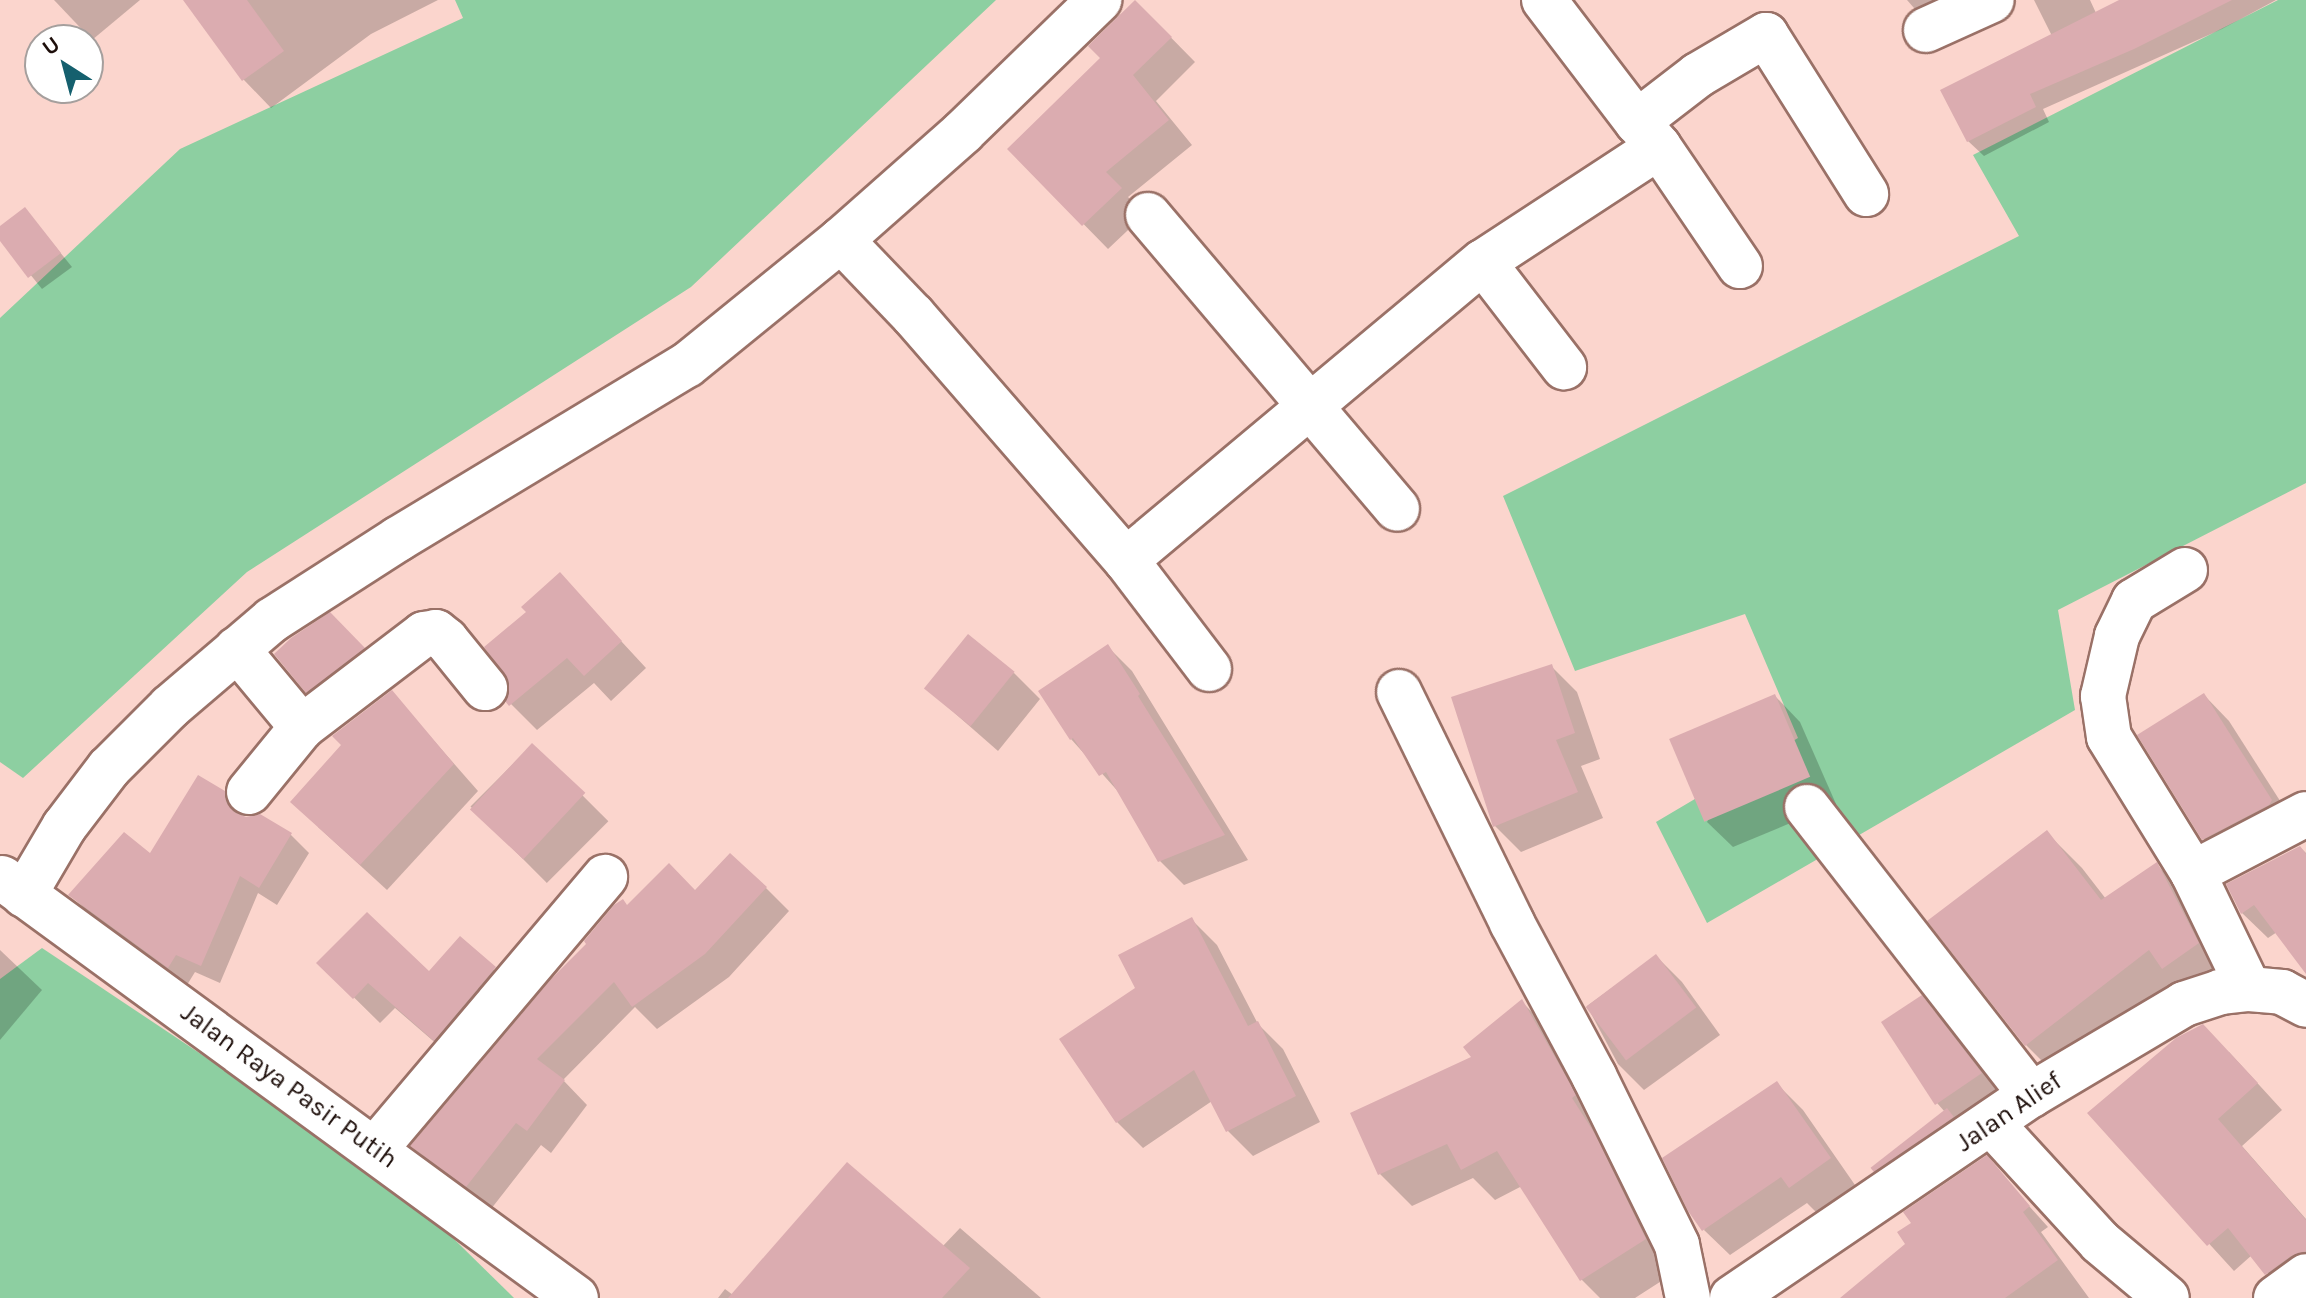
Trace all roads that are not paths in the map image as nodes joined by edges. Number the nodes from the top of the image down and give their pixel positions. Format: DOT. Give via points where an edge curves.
graph roads {
  1 [pos="1099,0"];
  2 [pos="1544,0"];
  3 [pos="1992,0"];
  4 [pos="1926,30"];
  5 [pos="1648,134"];
  6 [pos="1866,194"];
  7 [pos="1148,215"];
  8 [pos="841,240"];
  9 [pos="1483,262"];
  10 [pos="1740,266"];
  11 [pos="1564,367"];
  12 [pos="1308,407"];
  13 [pos="1397,509"];
  14 [pos="1126,560"];
  15 [pos="2185,570"];
  16 [pos="237,649"];
  17 [pos="1209,669"];
  18 [pos="485,688"];
  19 [pos="1399,692"];
  20 [pos="302,727"];
  21 [pos="249,792"];
  22 [pos="1807,807"];
  23 [pos="2306,814"];
  24 [pos="2193,873"];
  25 [pos="605,877"];
  26 [pos="12,886"];
  27 [pos="2249,989"];
  28 [pos="2306,1005"];
  29 [pos="2031,1095"];
  30 [pos="1991,1123"];
  31 [pos="376,1148"];
  32 [pos="2306,1276"];
  33 [pos="576,1298"];
  34 [pos="1688,1298"];
  35 [pos="1732,1298"];
  36 [pos="2167,1298"];
  37 [pos="2276,1298"];
  1 -- 8 [label="street" via="963,132"];
  2 -- 5 [label="street"];
  3 -- 4 [label="street"];
  5 -- 6 [label="street" via="1698,75 1766,35"];
  5 -- 9 [label="street"];
  5 -- 10 [label="street"];
  7 -- 12 [label="street"];
  8 -- 14 [label="street"];
  8 -- 16 [label="street" via="687,365 398,539 272,620"];
  9 -- 11 [label="street"];
  9 -- 12 [label="street"];
  12 -- 13 [label="street"];
  12 -- 14 [label="street"];
  14 -- 17 [label="street"];
  15 -- 24 [label="street" via="2134,601 2117,636 2103,696 2109,737"];
  16 -- 20 [label="street"];
  16 -- 26 [label="street" via="109,768"];
  18 -- 20 [label="street" via="446,640 436,632 424,634"];
  19 -- 34 [label="street" via="1671,1232"];
  20 -- 21 [label="street"];
  22 -- 29 [label="street"];
  23 -- 24 [label="street"];
  24 -- 27 [label="street"];
  25 -- 31 [label="street"];
  26 -- 31 [label="street, Jalan Raya Pasir Putih"];
  27 -- 28 [label="street, Jalan Alief" via="2282,992"];
  27 -- 29 [label="street, Jalan Alief" via="2184,1004"];
  29 -- 30 [label="street, Jalan Alief"];
  30 -- 35 [label="street, Jalan Alief"];
  30 -- 36 [label="street" via="2100,1242"];
  31 -- 33 [label="street, Jalan Raya Pasir Putih"];
  32 -- 37 [label="street"];
}
